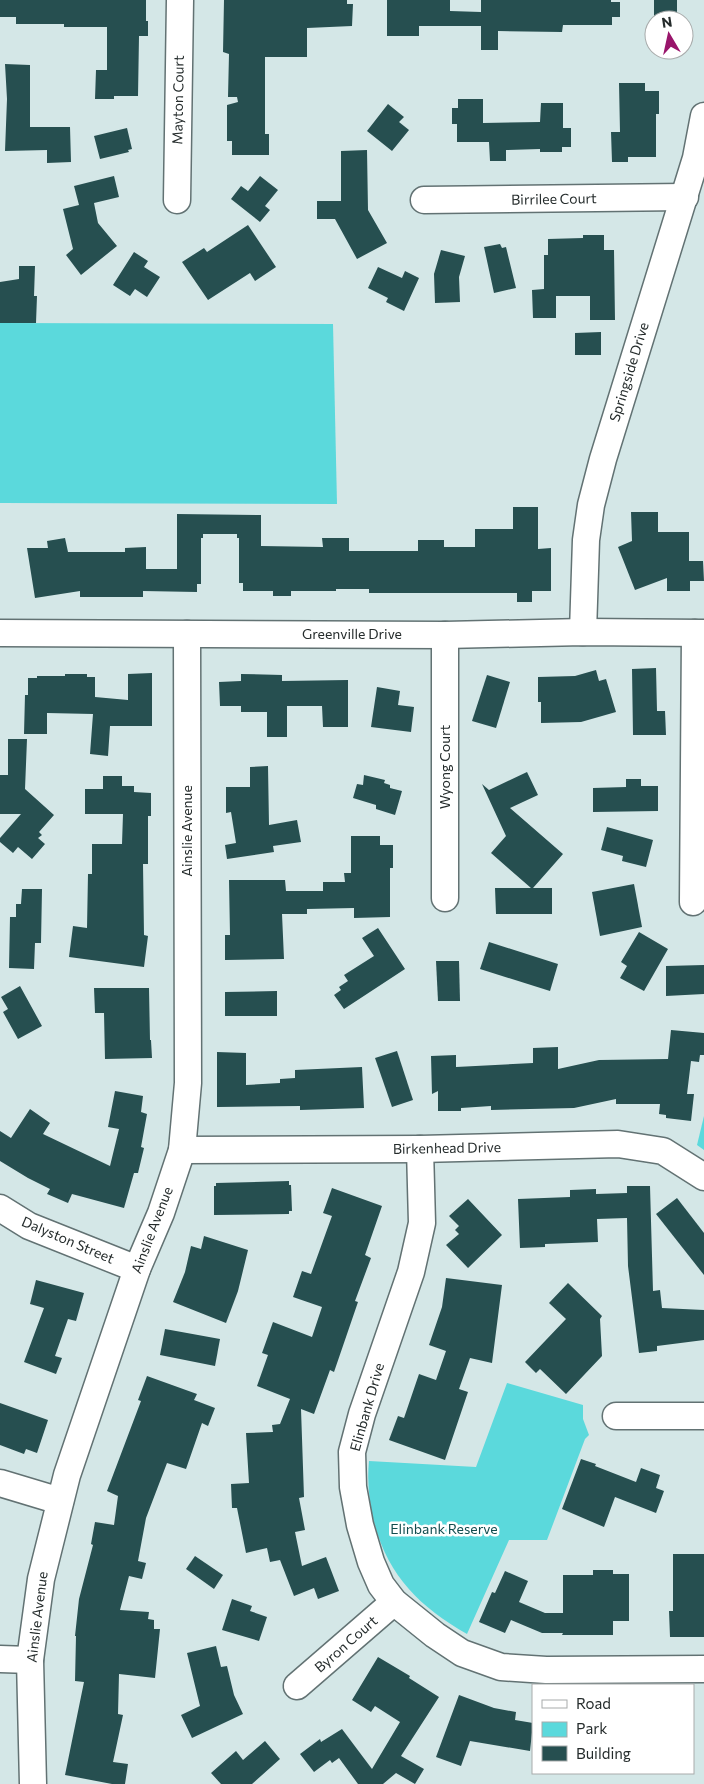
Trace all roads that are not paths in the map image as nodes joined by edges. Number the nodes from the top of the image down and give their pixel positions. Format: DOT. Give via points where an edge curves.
graph roads {
  1 [pos="180,0"];
  2 [pos="704,116"];
  3 [pos="685,197"];
  4 [pos="177,200"];
  5 [pos="424,200"];
  6 [pos="0,632"];
  7 [pos="582,632"];
  8 [pos="700,633"];
  9 [pos="186,634"];
  10 [pos="445,635"];
  11 [pos="445,898"];
  12 [pos="693,902"];
  13 [pos="420,1149"];
  14 [pos="182,1150"];
  15 [pos="704,1177"];
  16 [pos="0,1208"];
  17 [pos="137,1268"];
  18 [pos="616,1416"];
  19 [pos="704,1416"];
  20 [pos="0,1483"];
  21 [pos="60,1501"];
  22 [pos="394,1602"];
  23 [pos="0,1659"];
  24 [pos="30,1660"];
  25 [pos="704,1669"];
  26 [pos="297,1686"];
  27 [pos="33,1784"];
  1 -- 4 [label="street, Mayton Court"];
  2 -- 3 [label="street, Springside Drive"];
  3 -- 5 [label="street, Birrilee Court"];
  3 -- 7 [label="street, Springside Drive" via="591,505 586,540"];
  6 -- 9 [label="street, Greenville Drive"];
  7 -- 8 [label="street, Greenville Drive"];
  7 -- 10 [label="street, Greenville Drive"];
  8 -- 12 [label="street"];
  9 -- 10 [label="street, Greenville Drive"];
  9 -- 14 [label="street, Ainslie Avenue" via="188,1084"];
  10 -- 11 [label="street, Wyong Court"];
  13 -- 14 [label="street, Birkenhead Drive"];
  13 -- 15 [label="street, Birkenhead Drive" via="618,1144 663,1151"];
  13 -- 22 [label="street, Elinbank Drive" via="422,1223 413,1264 352,1452 353,1487 360,1525 381,1585"];
  14 -- 17 [label="street, Ainslie Avenue" via="162,1214"];
  16 -- 17 [label="street, Dalyston Street" via="29,1226"];
  17 -- 21 [label="street, Ainslie Avenue"];
  18 -- 19 [label="street"];
  20 -- 21 [label="street"];
  21 -- 24 [label="street, Ainslie Avenue" via="41,1579"];
  22 -- 25 [label="street, Elinbank Drive" via="462,1652 501,1667 546,1670"];
  22 -- 26 [label="street, Byron Court"];
  23 -- 24 [label="street"];
  24 -- 27 [label="street, Ainslie Avenue"];
}
